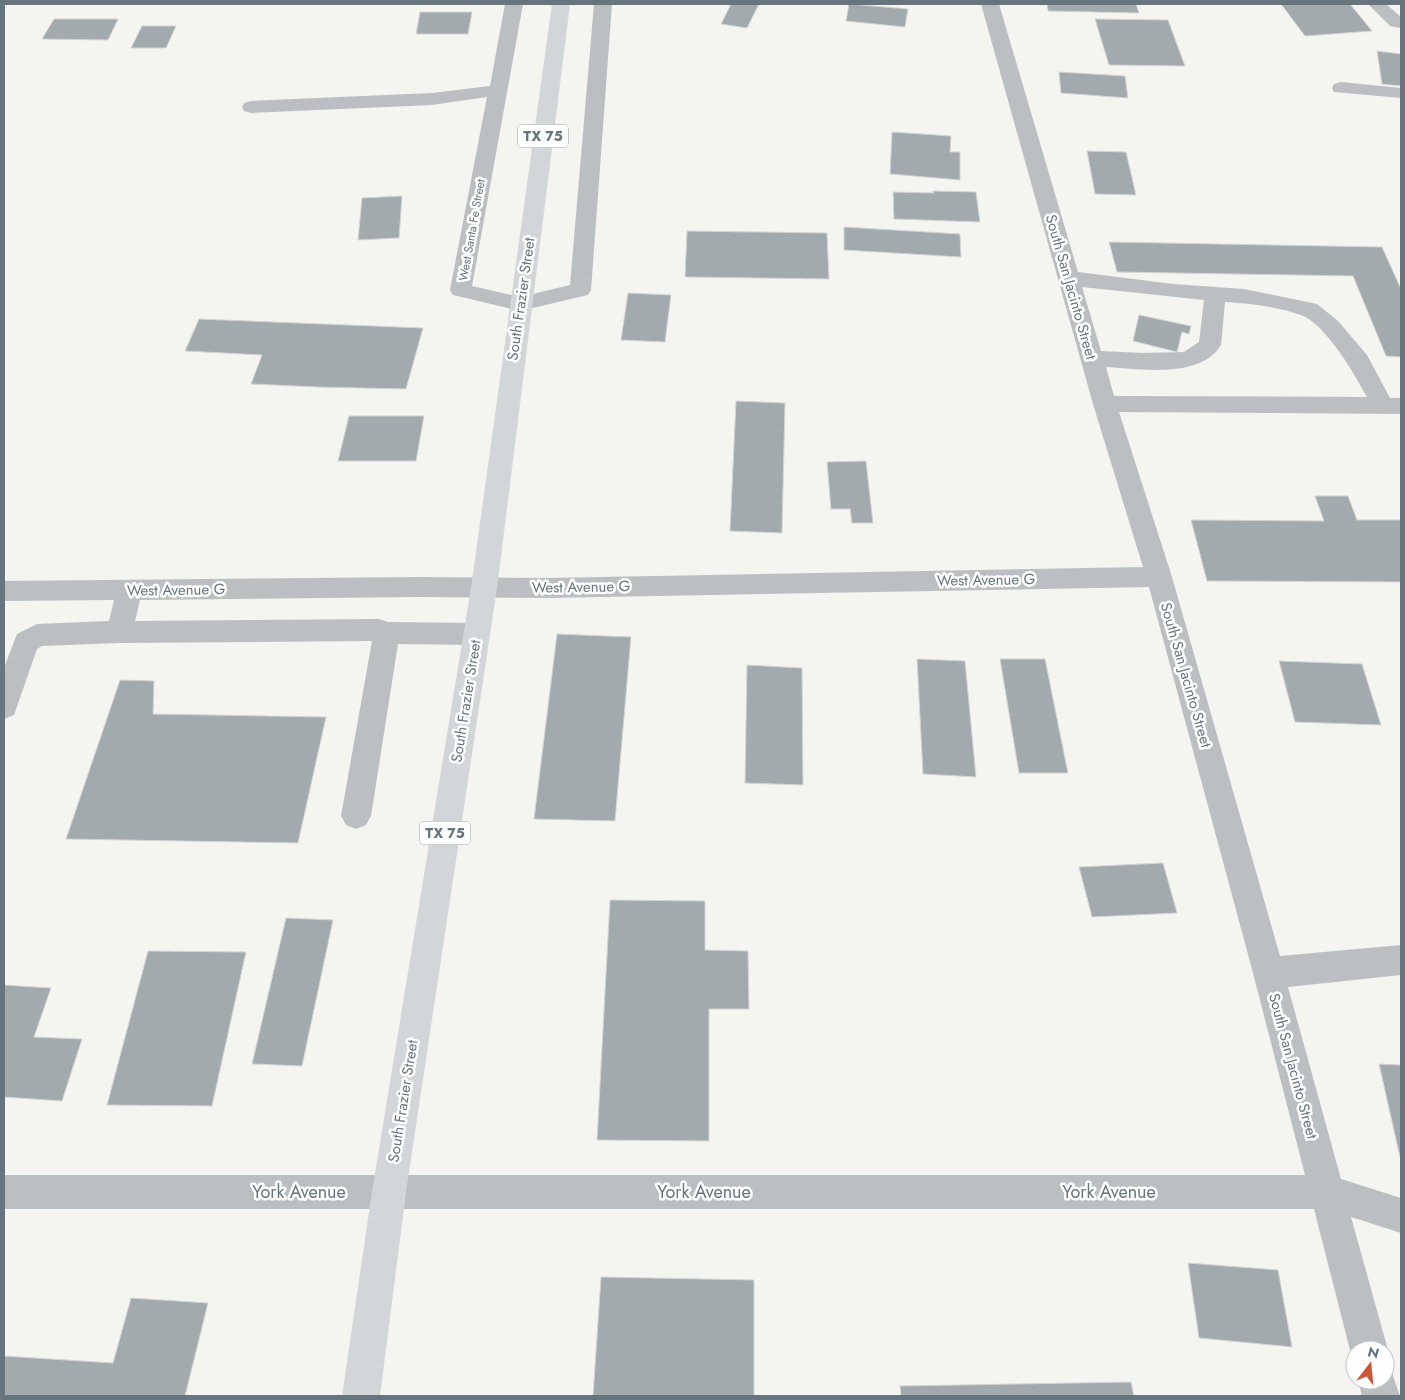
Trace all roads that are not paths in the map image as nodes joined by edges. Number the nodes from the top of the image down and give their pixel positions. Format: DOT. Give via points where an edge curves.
graph roads {
  1 [pos="514,4"];
  2 [pos="561,4"];
  3 [pos="603,4"];
  4 [pos="990,4"];
  5 [pos="1376,4"];
  6 [pos="1401,23"];
  7 [pos="1341,88"];
  8 [pos="498,91"];
  9 [pos="1401,93"];
  10 [pos="251,106"];
  11 [pos="1069,278"];
  12 [pos="1215,294"];
  13 [pos="520,304"];
  14 [pos="1092,358"];
  15 [pos="1105,404"];
  16 [pos="1392,406"];
  17 [pos="1159,576"];
  18 [pos="484,588"];
  19 [pos="130,590"];
  20 [pos="4,591"];
  21 [pos="119,632"];
  22 [pos="387,632"];
  23 [pos="476,634"];
  24 [pos="4,707"];
  25 [pos="356,816"];
  26 [pos="1401,960"];
  27 [pos="1269,973"];
  28 [pos="4,1192"];
  29 [pos="389,1192"];
  30 [pos="1326,1192"];
  31 [pos="1401,1215"];
  32 [pos="1366,1340"];
  33 [pos="361,1396"];
  1 -- 8 [label="street, West Santa Fe Street"];
  2 -- 13 [label="main road, South Frazier Street / TX 75"];
  3 -- 13 [label="street, West Santa Fe Street" via="580,290"];
  4 -- 11 [label="street, South San Jacinto Street"];
  5 -- 6 [label="street"];
  7 -- 9 [label="street"];
  8 -- 10 [label="street" via="432,99"];
  8 -- 13 [label="street, West Santa Fe Street" via="461,290"];
  11 -- 12 [label="street"];
  11 -- 14 [label="street, South San Jacinto Street"];
  12 -- 14 [label="street" via="1210,345 1189,360"];
  12 -- 16 [label="street" via="1244,296 1309,309 1330,326"];
  13 -- 18 [label="main road, South Frazier Street / TX 75"];
  14 -- 15 [label="street, South San Jacinto Street"];
  15 -- 16 [label="street"];
  15 -- 17 [label="street, South San Jacinto Street"];
  17 -- 18 [label="street, West Avenue G"];
  17 -- 27 [label="street, South San Jacinto Street"];
  18 -- 19 [label="street, West Avenue G"];
  18 -- 23 [label="main road, South Frazier Street / TX 75"];
  19 -- 20 [label="street, West Avenue G"];
  19 -- 21 [label="street"];
  21 -- 22 [label="street"];
  21 -- 24 [label="street" via="37,635 26,642"];
  22 -- 23 [label="street"];
  22 -- 25 [label="street"];
  23 -- 29 [label="main road, South Frazier Street / TX 75"];
  26 -- 27 [label="street"];
  27 -- 30 [label="street, South San Jacinto Street"];
  28 -- 29 [label="street, York Avenue"];
  29 -- 30 [label="street, York Avenue"];
  29 -- 33 [label="main road, South Frazier Street / TX 75"];
  30 -- 31 [label="street, York Avenue"];
  30 -- 32 [label="street, South San Jacinto Street"];
}
